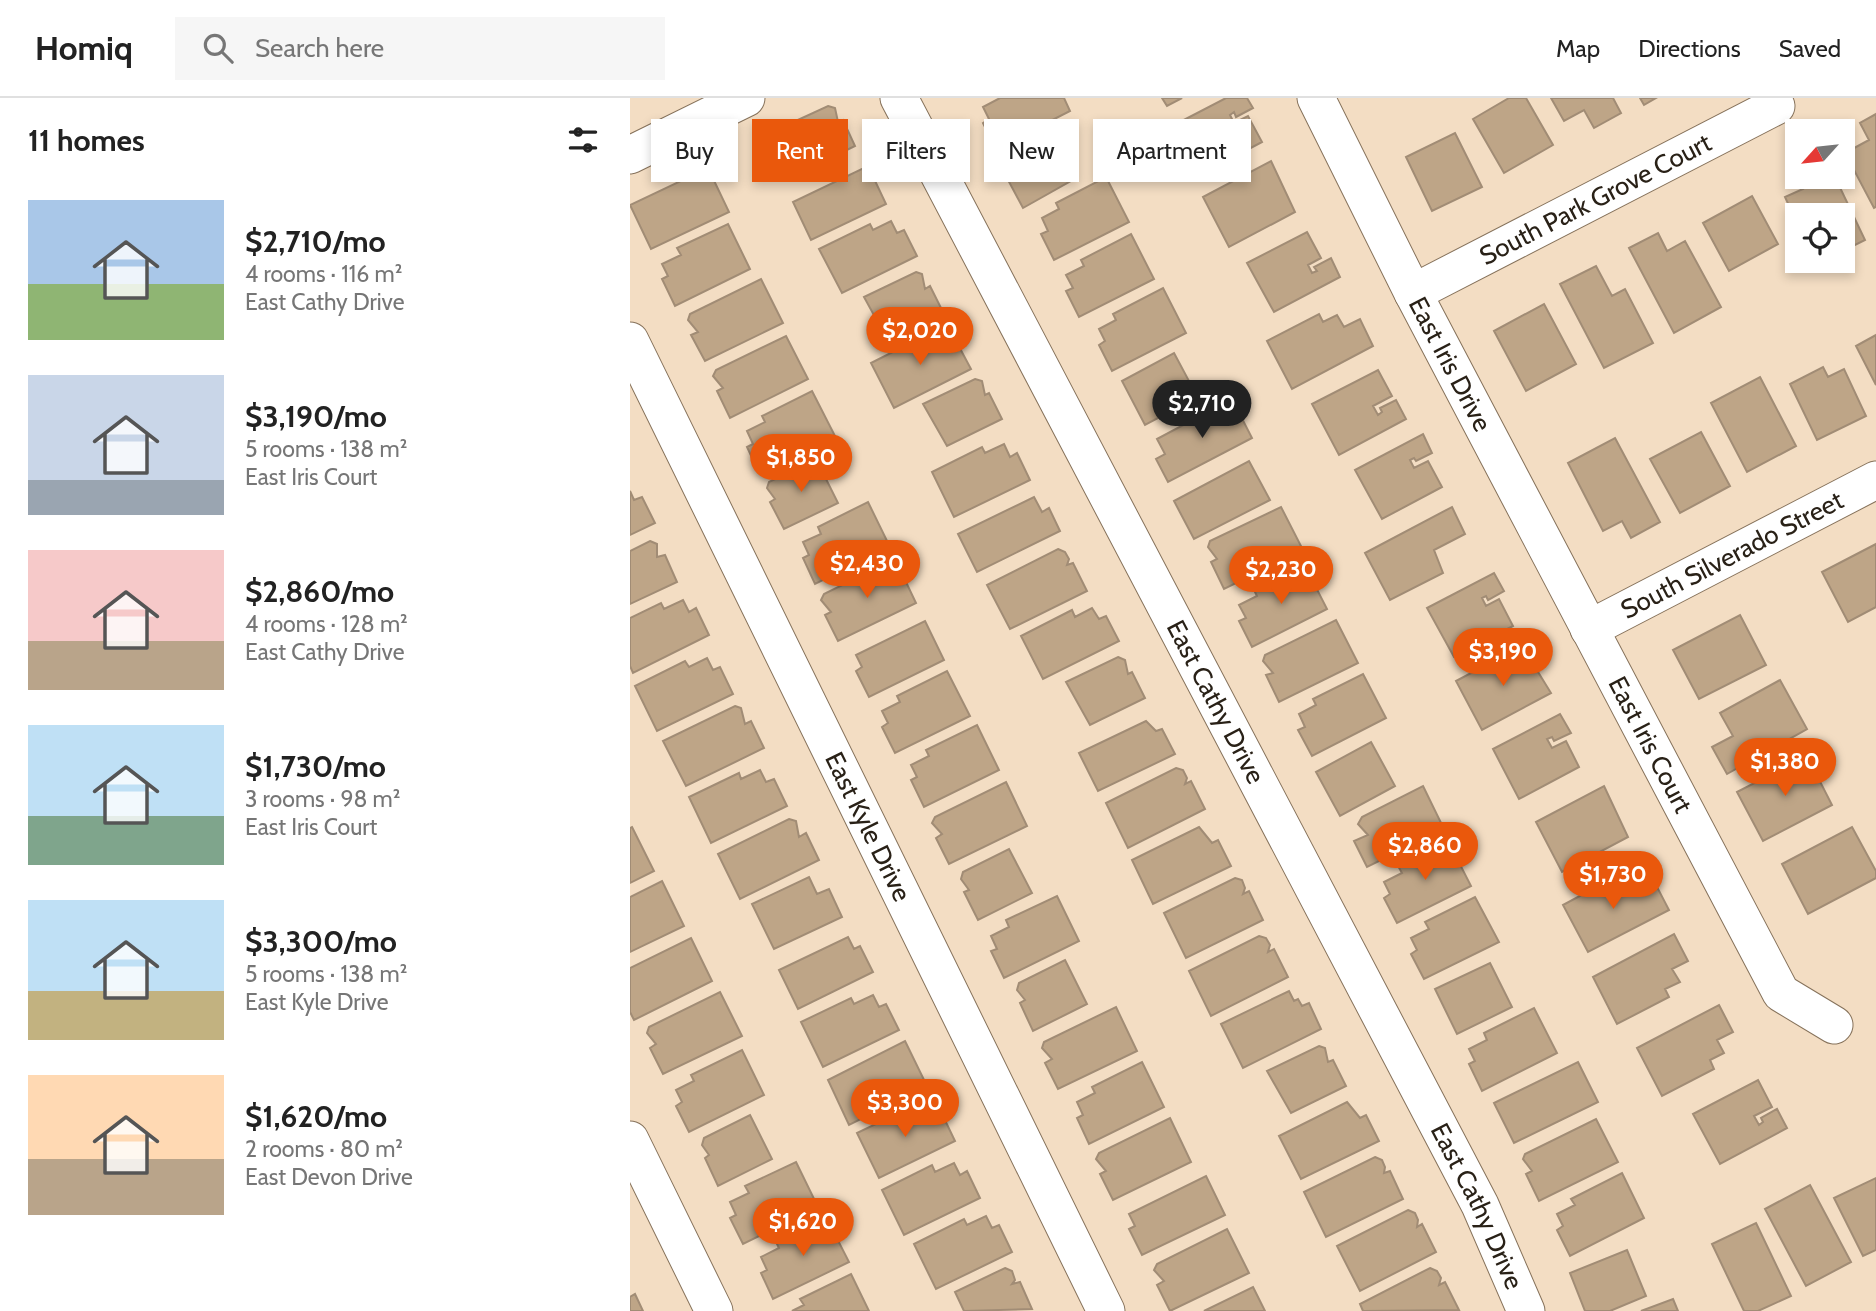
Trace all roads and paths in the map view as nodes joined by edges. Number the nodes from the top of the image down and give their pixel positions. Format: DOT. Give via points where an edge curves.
graph roads {
  1 [pos="746,98"];
  2 [pos="899,98"];
  3 [pos="1315,98"];
  4 [pos="1776,106"];
  5 [pos="630,155"];
  6 [pos="1413,293"];
  7 [pos="630,341"];
  8 [pos="1876,480"];
  9 [pos="1589,629"];
  10 [pos="1834,1025"];
  11 [pos="630,1140"];
  12 [pos="714,1311"];
  13 [pos="1106,1311"];
  14 [pos="1526,1311"];
  1 -- 5 [label="street"];
  2 -- 14 [label="street, East Cathy Drive" via="1473,1192"];
  3 -- 6 [label="street, East Iris Drive"];
  4 -- 6 [label="street, South Park Grove Court"];
  6 -- 9 [label="street, East Iris Drive"];
  7 -- 13 [label="street, East Kyle Drive"];
  8 -- 9 [label="street, South Silverado Street"];
  9 -- 10 [label="street, East Iris Court" via="1781,993"];
  11 -- 12 [label="street"];
}
